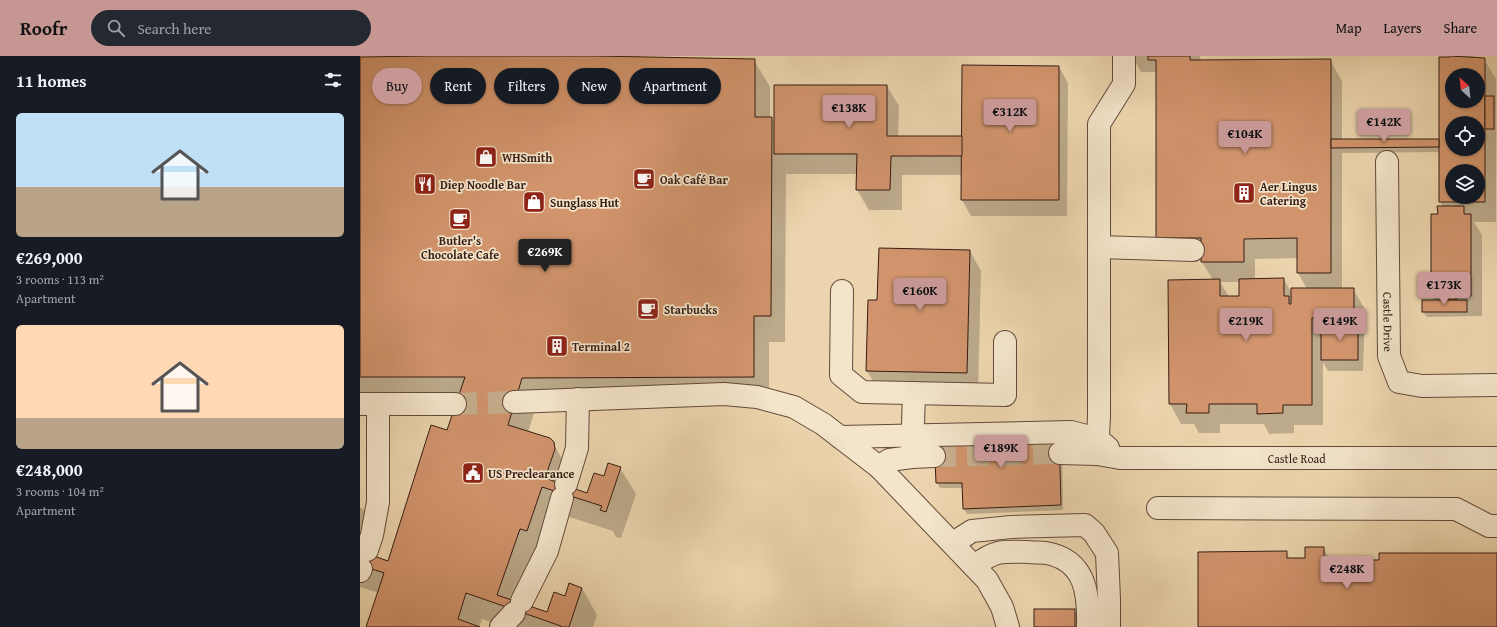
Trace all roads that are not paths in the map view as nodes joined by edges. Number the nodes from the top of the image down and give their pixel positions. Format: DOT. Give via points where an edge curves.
graph roads {
  1 [pos="1124,56"];
  2 [pos="1387,162"];
  3 [pos="1099,247"];
  4 [pos="1192,250"];
  5 [pos="842,290"];
  6 [pos="1005,342"];
  7 [pos="1497,385"];
  8 [pos="914,393"];
  9 [pos="578,400"];
  10 [pos="514,402"];
  11 [pos="369,404"];
  12 [pos="455,404"];
  13 [pos="913,436"];
  14 [pos="840,437"];
  15 [pos="1097,447"];
  16 [pos="1060,453"];
  17 [pos="934,456"];
  18 [pos="912,457"];
  19 [pos="1497,458"];
  20 [pos="879,467"];
  21 [pos="1158,508"];
  22 [pos="1497,526"];
  23 [pos="953,544"];
  24 [pos="363,564"];
  25 [pos="974,566"];
  26 [pos="512,613"];
  27 [pos="1008,627"];
  28 [pos="1088,627"];
  29 [pos="1109,627"];
  1 -- 3 [label="lane" via="1124,84 1099,124"];
  2 -- 7 [label="lane, Castle Drive" via="1389,356 1399,382 1422,386"];
  3 -- 4 [label="lane"];
  3 -- 15 [label="lane"];
  5 -- 8 [label="lane" via="841,375 862,392"];
  6 -- 8 [label="lane" via="1005,395"];
  8 -- 13 [label="lane"];
  9 -- 10 [label="lane"];
  9 -- 14 [label="lane" via="724,394 757,397 794,407"];
  9 -- 26 [label="lane" via="577,448 547,551"];
  11 -- 12 [label="lane"];
  11 -- 24 [label="lane" via="378,502"];
  13 -- 14 [label="lane"];
  13 -- 15 [label="lane" via="1071,432"];
  13 -- 18 [label="lane"];
  14 -- 20 [label="lane"];
  15 -- 16 [label="lane"];
  15 -- 19 [label="lane, Castle Road" via="1120,458"];
  17 -- 18 [label="lane"];
  18 -- 20 [label="lane" via="889,460"];
  20 -- 23 [label="lane"];
  21 -- 22 [label="lane" via="1456,509 1489,526"];
  23 -- 25 [label="lane"];
  23 -- 29 [label="lane" via="972,531 1085,525 1094,533 1107,553"];
  25 -- 27 [label="lane" via="987,580 1002,607"];
  25 -- 28 [label="lane" via="997,552 1046,553 1062,558 1072,564 1086,587 1089,605"];
}
